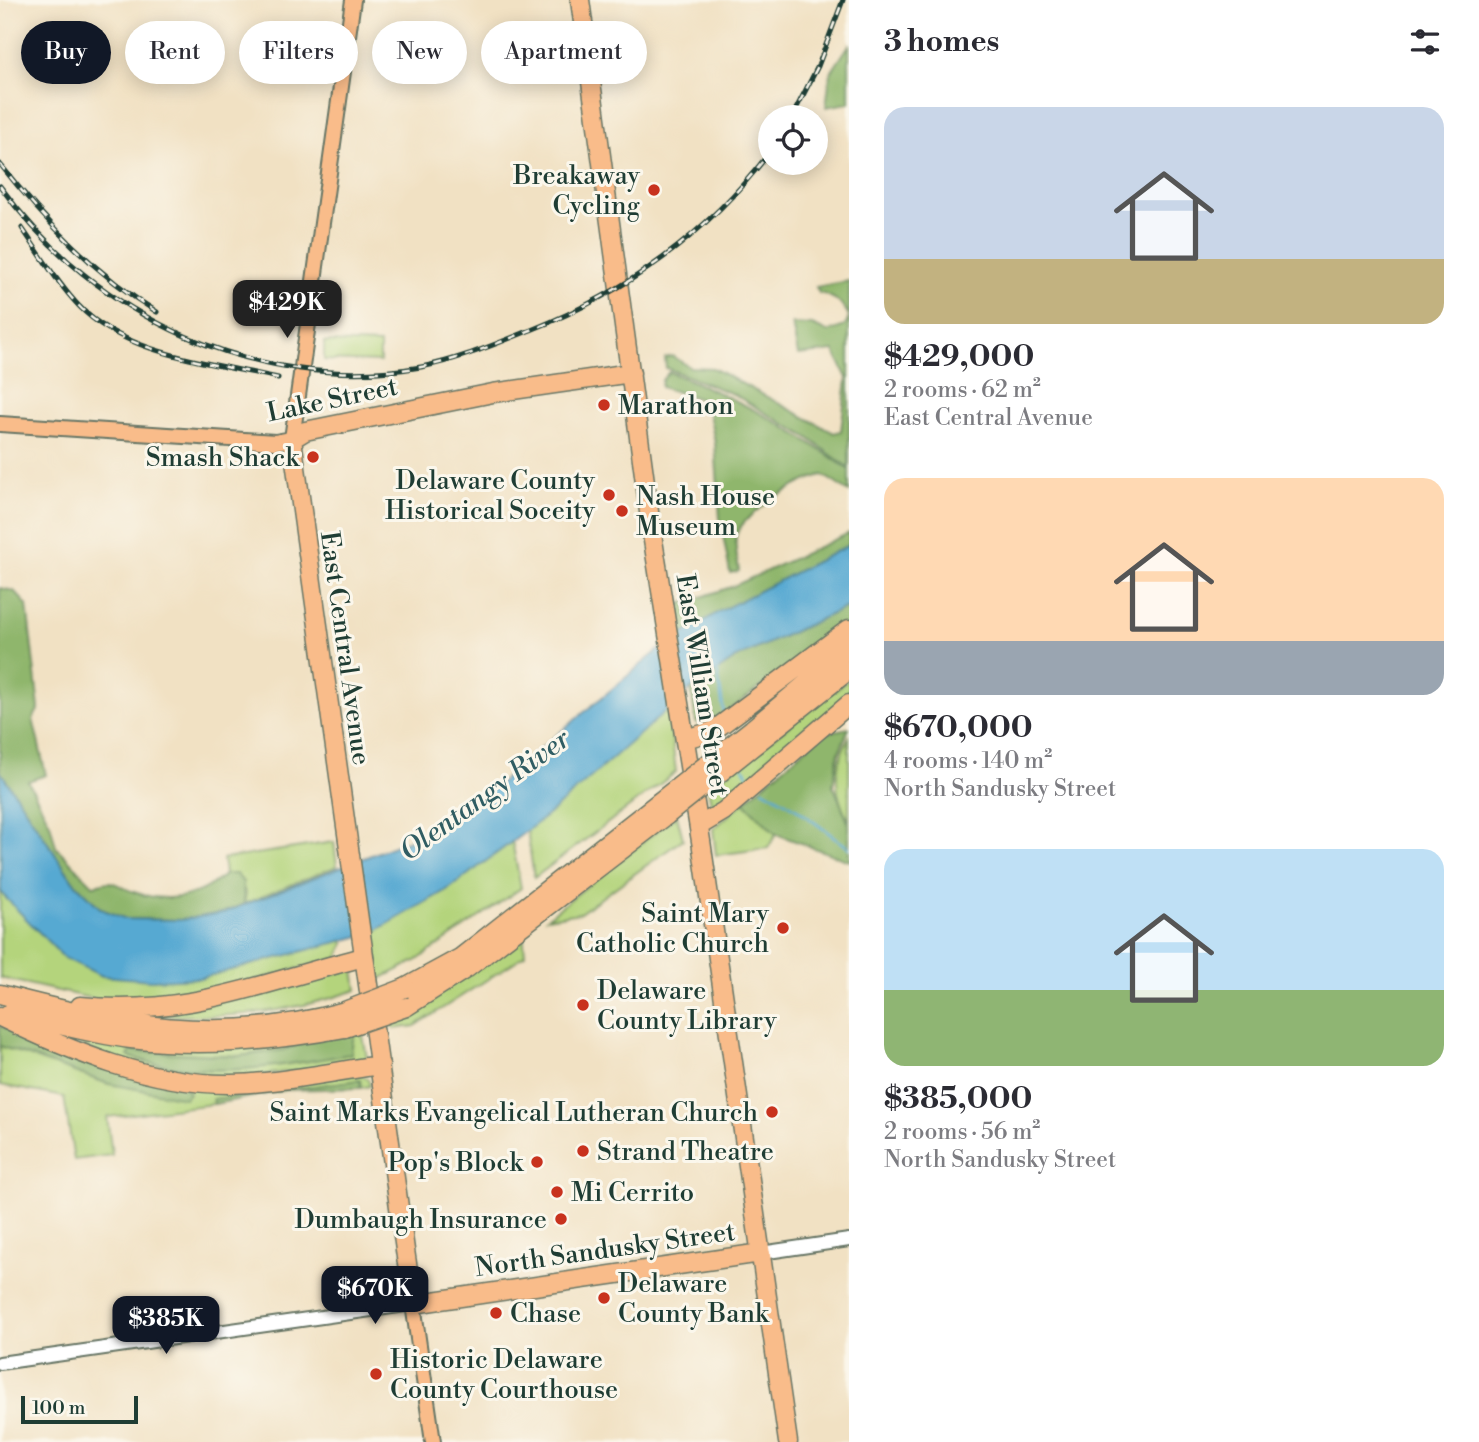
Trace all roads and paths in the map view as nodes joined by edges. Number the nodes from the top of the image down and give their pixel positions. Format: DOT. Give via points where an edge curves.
graph roads {
  1 [pos="354,0"];
  2 [pos="580,0"];
  3 [pos="631,373"];
  4 [pos="0,425"];
  5 [pos="292,439"];
  6 [pos="849,629"];
  7 [pos="849,648"];
  8 [pos="849,670"];
  9 [pos="849,704"];
  10 [pos="754,736"];
  11 [pos="685,739"];
  12 [pos="699,826"];
  13 [pos="510,928"];
  14 [pos="364,957"];
  15 [pos="0,993"];
  16 [pos="25,1000"];
  17 [pos="0,1011"];
  18 [pos="0,1017"];
  19 [pos="343,1020"];
  20 [pos="380,1065"];
  21 [pos="849,1240"];
  22 [pos="761,1253"];
  23 [pos="413,1304"];
  24 [pos="0,1363"];
  25 [pos="433,1442"];
  26 [pos="788,1442"];
  1 -- 5 [label="main road, East Central Avenue"];
  2 -- 3 [label="highway, East William Street"];
  3 -- 5 [label="highway, Lake Street" via="459,400 305,431"];
  3 -- 11 [label="highway, East William Street"];
  4 -- 5 [label="main road, Lake Street" via="275,442"];
  5 -- 14 [label="highway, East Central Avenue"];
  6 -- 11 [label="highway" via="708,734"];
  7 -- 10 [label="highway"];
  8 -- 10 [label="highway"];
  9 -- 12 [label="highway" via="724,811"];
  10 -- 13 [label="highway, bridge"];
  11 -- 12 [label="highway, East William Street"];
  12 -- 22 [label="highway, East William Street"];
  13 -- 19 [label="highway, bridge"];
  13 -- 19 [label="highway, bridge" via="466,969 406,1007"];
  14 -- 16 [label="highway" via="174,1007 85,1007"];
  14 -- 20 [label="highway, East Central Avenue"];
  15 -- 16 [label="highway"];
  16 -- 19 [label="highway" via="111,1021 184,1030 261,1029"];
  17 -- 19 [label="highway" via="130,1039 180,1043 260,1041"];
  18 -- 20 [label="highway" via="110,1062 189,1081 250,1083"];
  20 -- 23 [label="highway, East Central Avenue"];
  21 -- 22 [label="street"];
  22 -- 23 [label="highway, North Sandusky Street"];
  22 -- 26 [label="highway, East William Street"];
  23 -- 24 [label="street, North Sandusky Street"];
  23 -- 25 [label="main road"];
}
